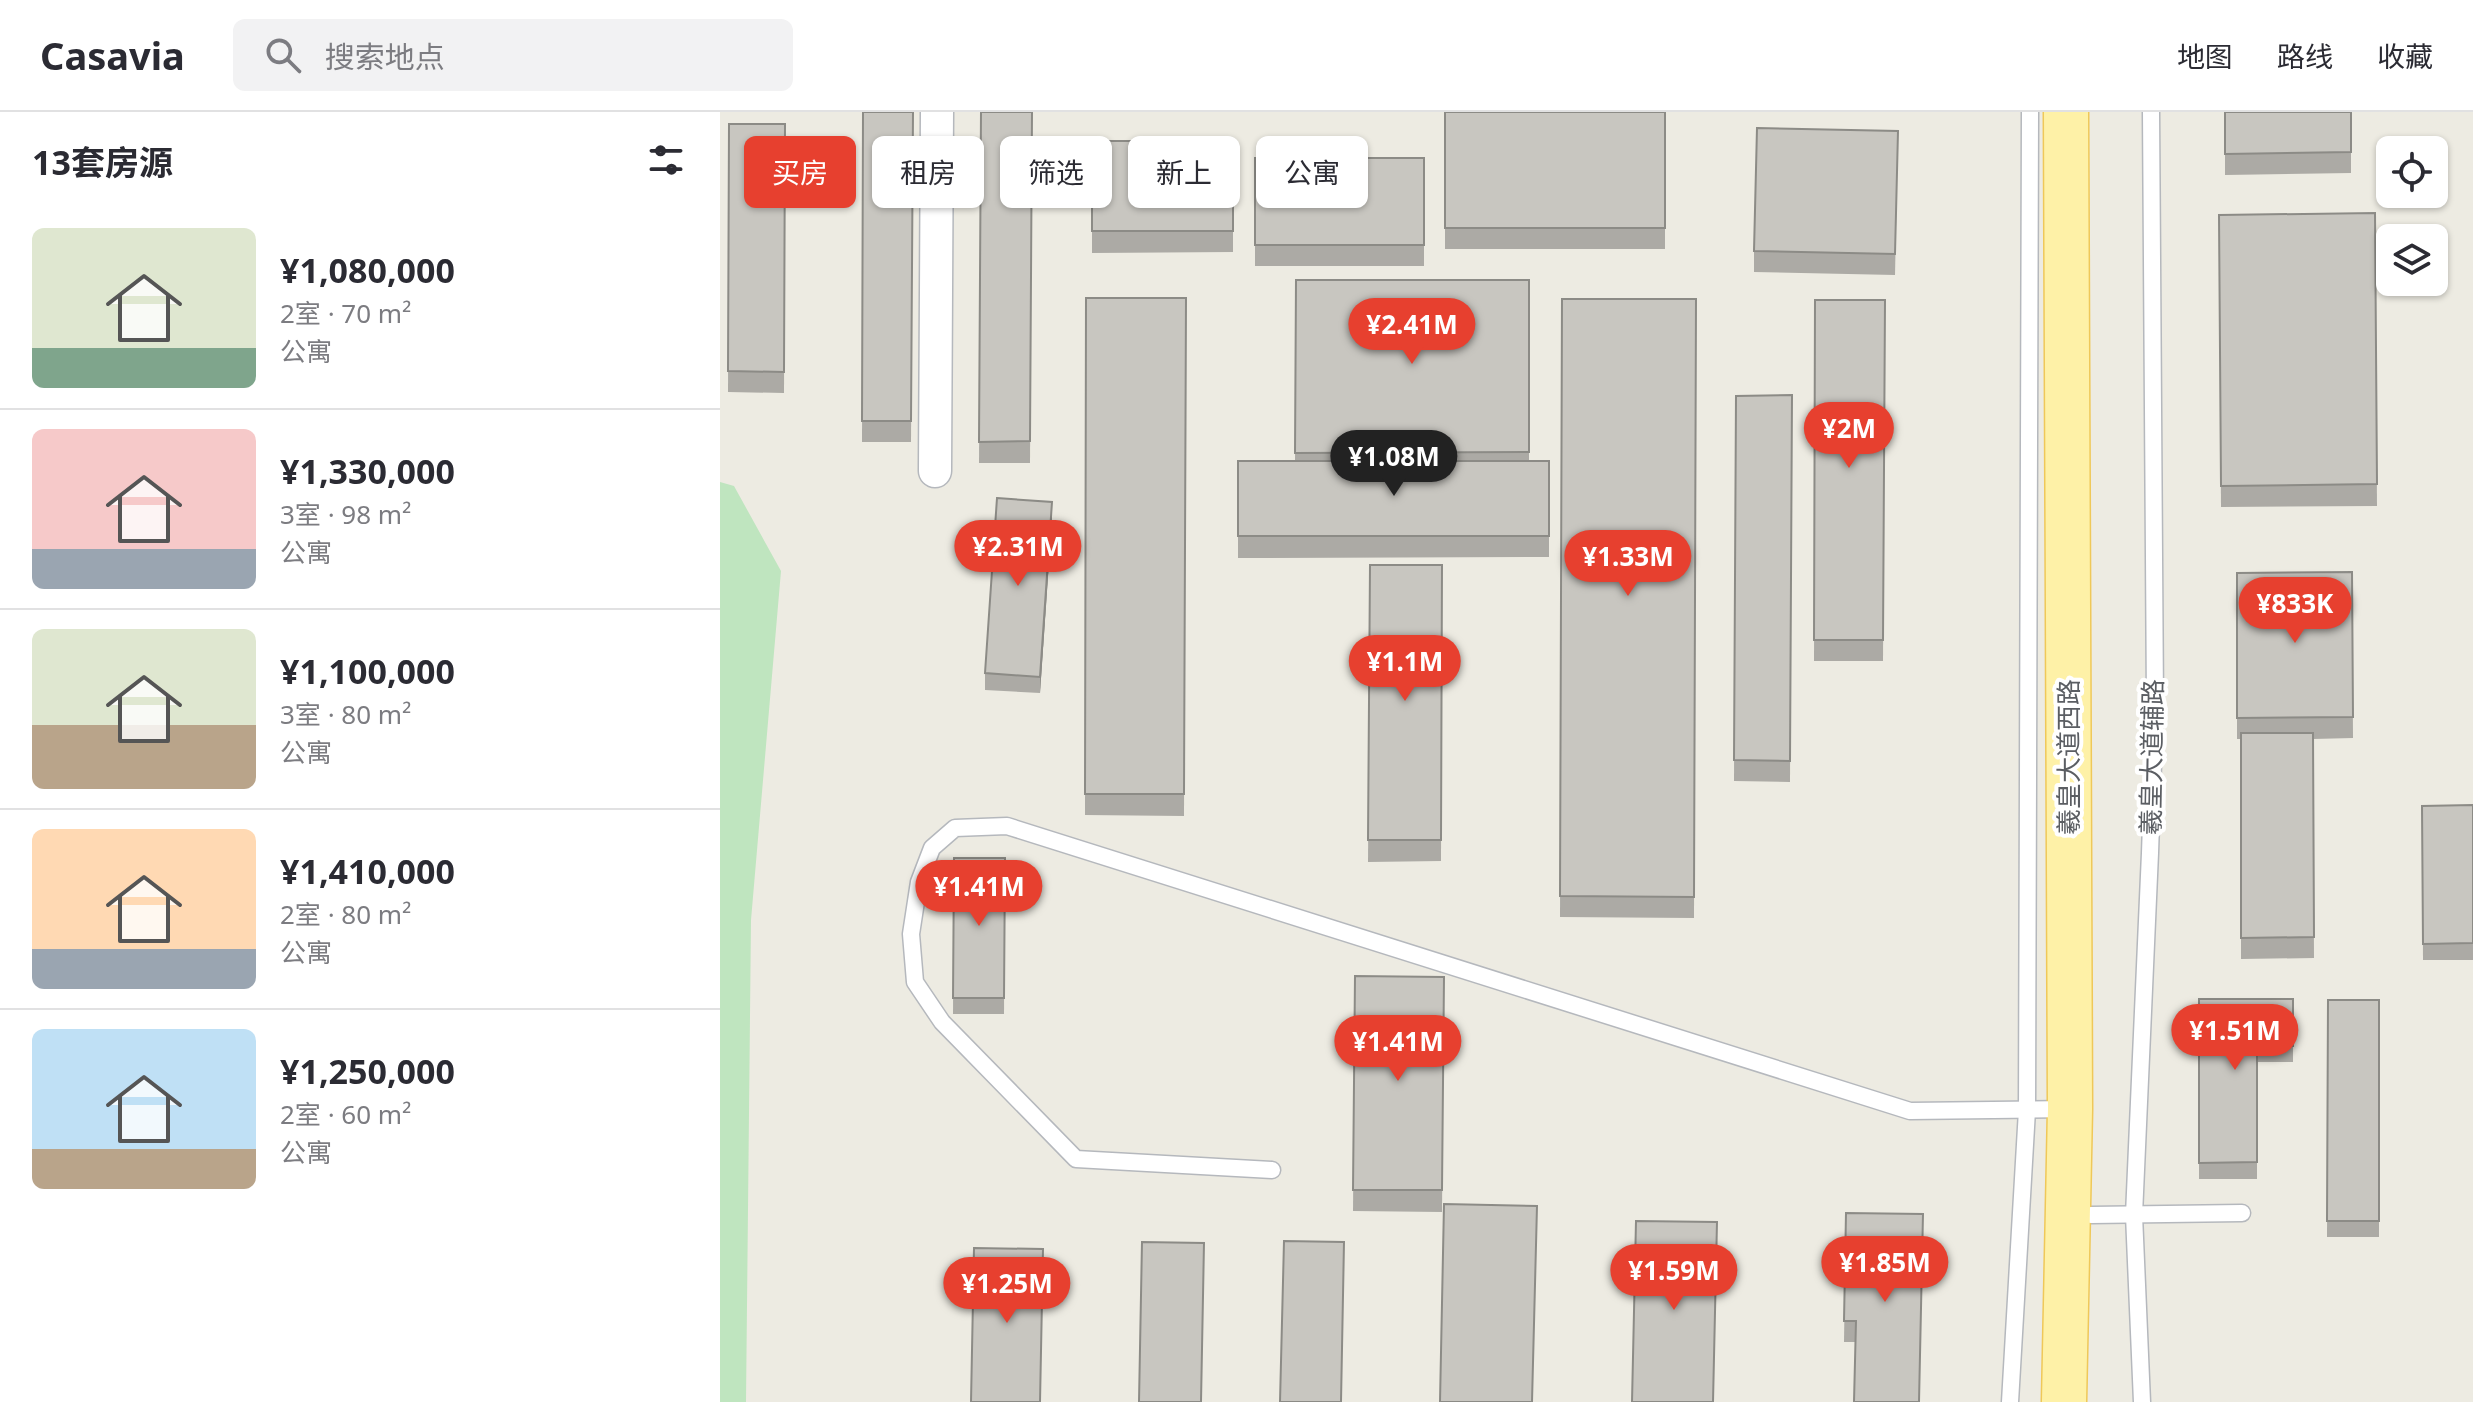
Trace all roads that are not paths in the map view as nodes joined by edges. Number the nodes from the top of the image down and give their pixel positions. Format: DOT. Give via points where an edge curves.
graph roads {
  1 [pos="937,112"];
  2 [pos="2030,112"];
  3 [pos="2066,112"];
  4 [pos="2095,112"];
  5 [pos="2151,112"];
  6 [pos="935,471"];
  7 [pos="2070,1109"];
  8 [pos="2027,1110"];
  9 [pos="1272,1170"];
  10 [pos="2242,1213"];
  11 [pos="2091,1215"];
  12 [pos="2134,1215"];
  13 [pos="2010,1402"];
  14 [pos="2064,1402"];
  15 [pos="2090,1402"];
  16 [pos="2142,1402"];
  1 -- 6 [label="street"];
  2 -- 8 [label="lane"];
  3 -- 7 [label="main road, 羲皇大道西路"];
  4 -- 11 [label="main road, 羲皇大道西路"];
  5 -- 12 [label="lane, 羲皇大道辅路" via="2155,705"];
  7 -- 8 [label="lane"];
  7 -- 14 [label="main road, 羲皇大道西路"];
  8 -- 9 [label="lane" via="1910,1111 1007,826 955,828 932,848 919,882 911,934 915,982 942,1022 1076,1159"];
  8 -- 13 [label="lane"];
  10 -- 12 [label="lane"];
  11 -- 12 [label="lane"];
  11 -- 15 [label="main road, 羲皇大道西路"];
  12 -- 16 [label="lane, 羲皇大道辅路"];
}
